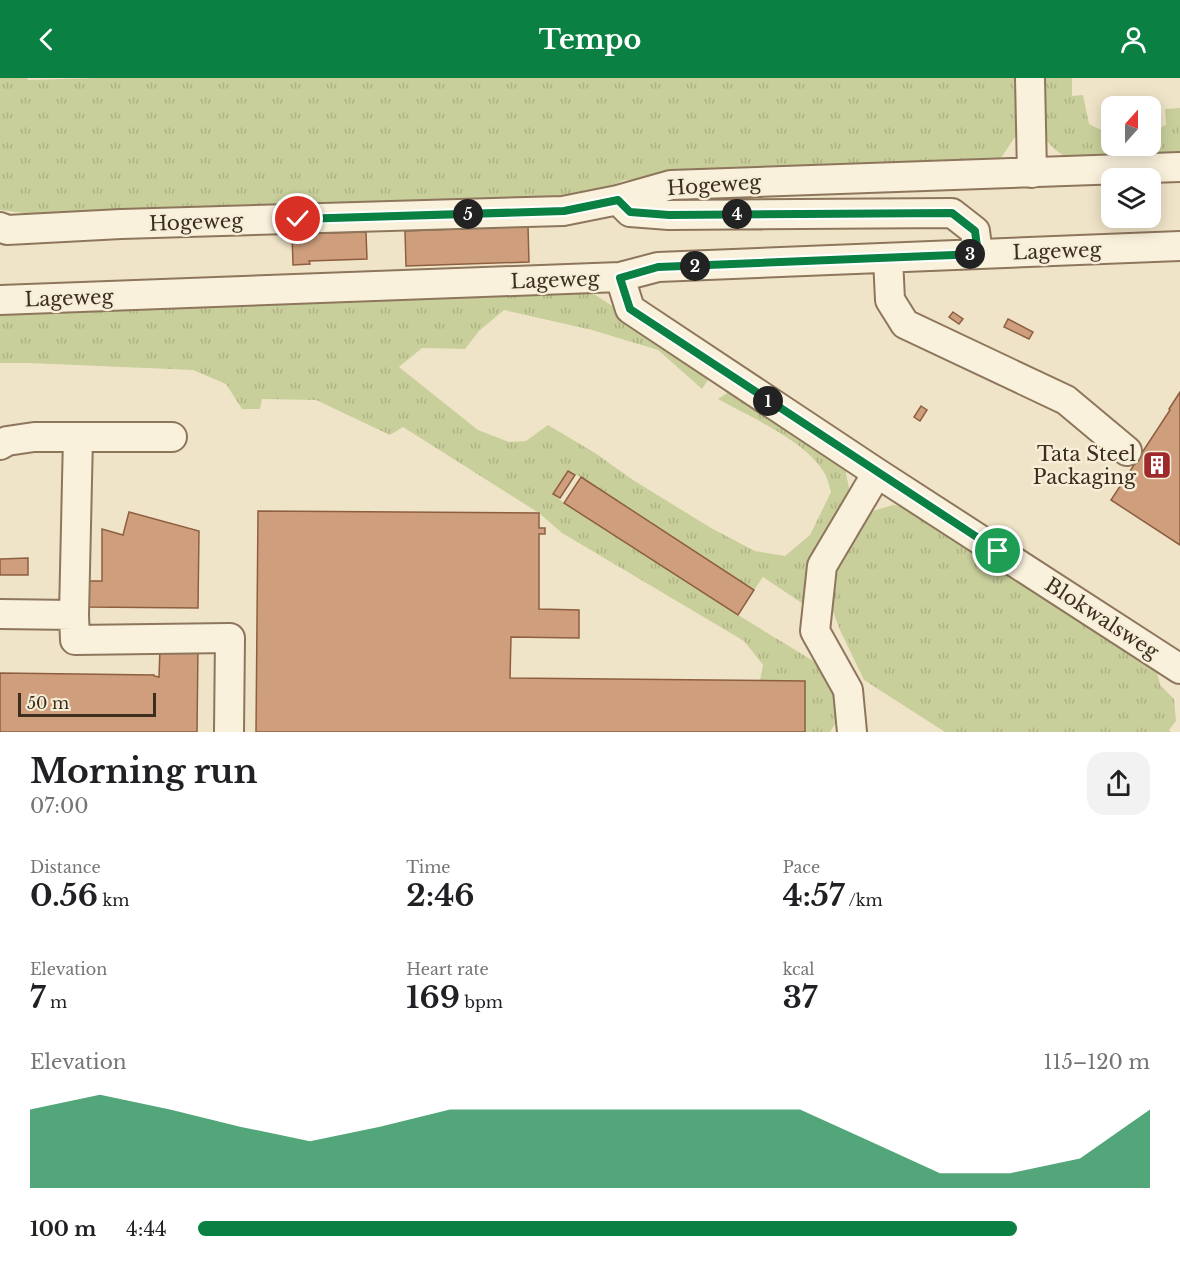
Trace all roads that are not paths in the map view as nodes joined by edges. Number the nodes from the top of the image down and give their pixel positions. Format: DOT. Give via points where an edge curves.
graph roads {
  1 [pos="1030,78"];
  2 [pos="1180,167"];
  3 [pos="1032,173"];
  4 [pos="618,200"];
  5 [pos="0,227"];
  6 [pos="1180,246"];
  7 [pos="978,254"];
  8 [pos="888,258"];
  9 [pos="620,278"];
  10 [pos="0,300"];
  11 [pos="78,437"];
  12 [pos="172,437"];
  13 [pos="0,445"];
  14 [pos="1126,451"];
  15 [pos="877,473"];
  16 [pos="0,615"];
  17 [pos="74,615"];
  18 [pos="1180,669"];
  19 [pos="228,732"];
  20 [pos="852,732"];
  1 -- 3 [label="lane"];
  2 -- 3 [label="lane, Hogeweg"];
  3 -- 4 [label="lane, Hogeweg" via="671,185"];
  4 -- 5 [label="lane, Hogeweg" via="564,211 7,230"];
  4 -- 7 [label="lane" via="630,212 669,215 952,213 975,231"];
  6 -- 7 [label="lane, Lageweg"];
  7 -- 8 [label="lane, Lageweg"];
  8 -- 9 [label="lane, Lageweg" via="658,267"];
  8 -- 14 [label="lane" via="890,300 905,324 1066,400"];
  9 -- 10 [label="lane, Lageweg"];
  9 -- 15 [label="lane, Blokwalsweg" via="630,309"];
  11 -- 12 [label="lane"];
  11 -- 13 [label="lane" via="34,437"];
  11 -- 17 [label="lane"];
  15 -- 18 [label="lane, Blokwalsweg"];
  15 -- 20 [label="lane" via="822,566 815,631 849,690"];
  16 -- 17 [label="lane"];
  17 -- 19 [label="lane" via="75,640 230,638"];
}
